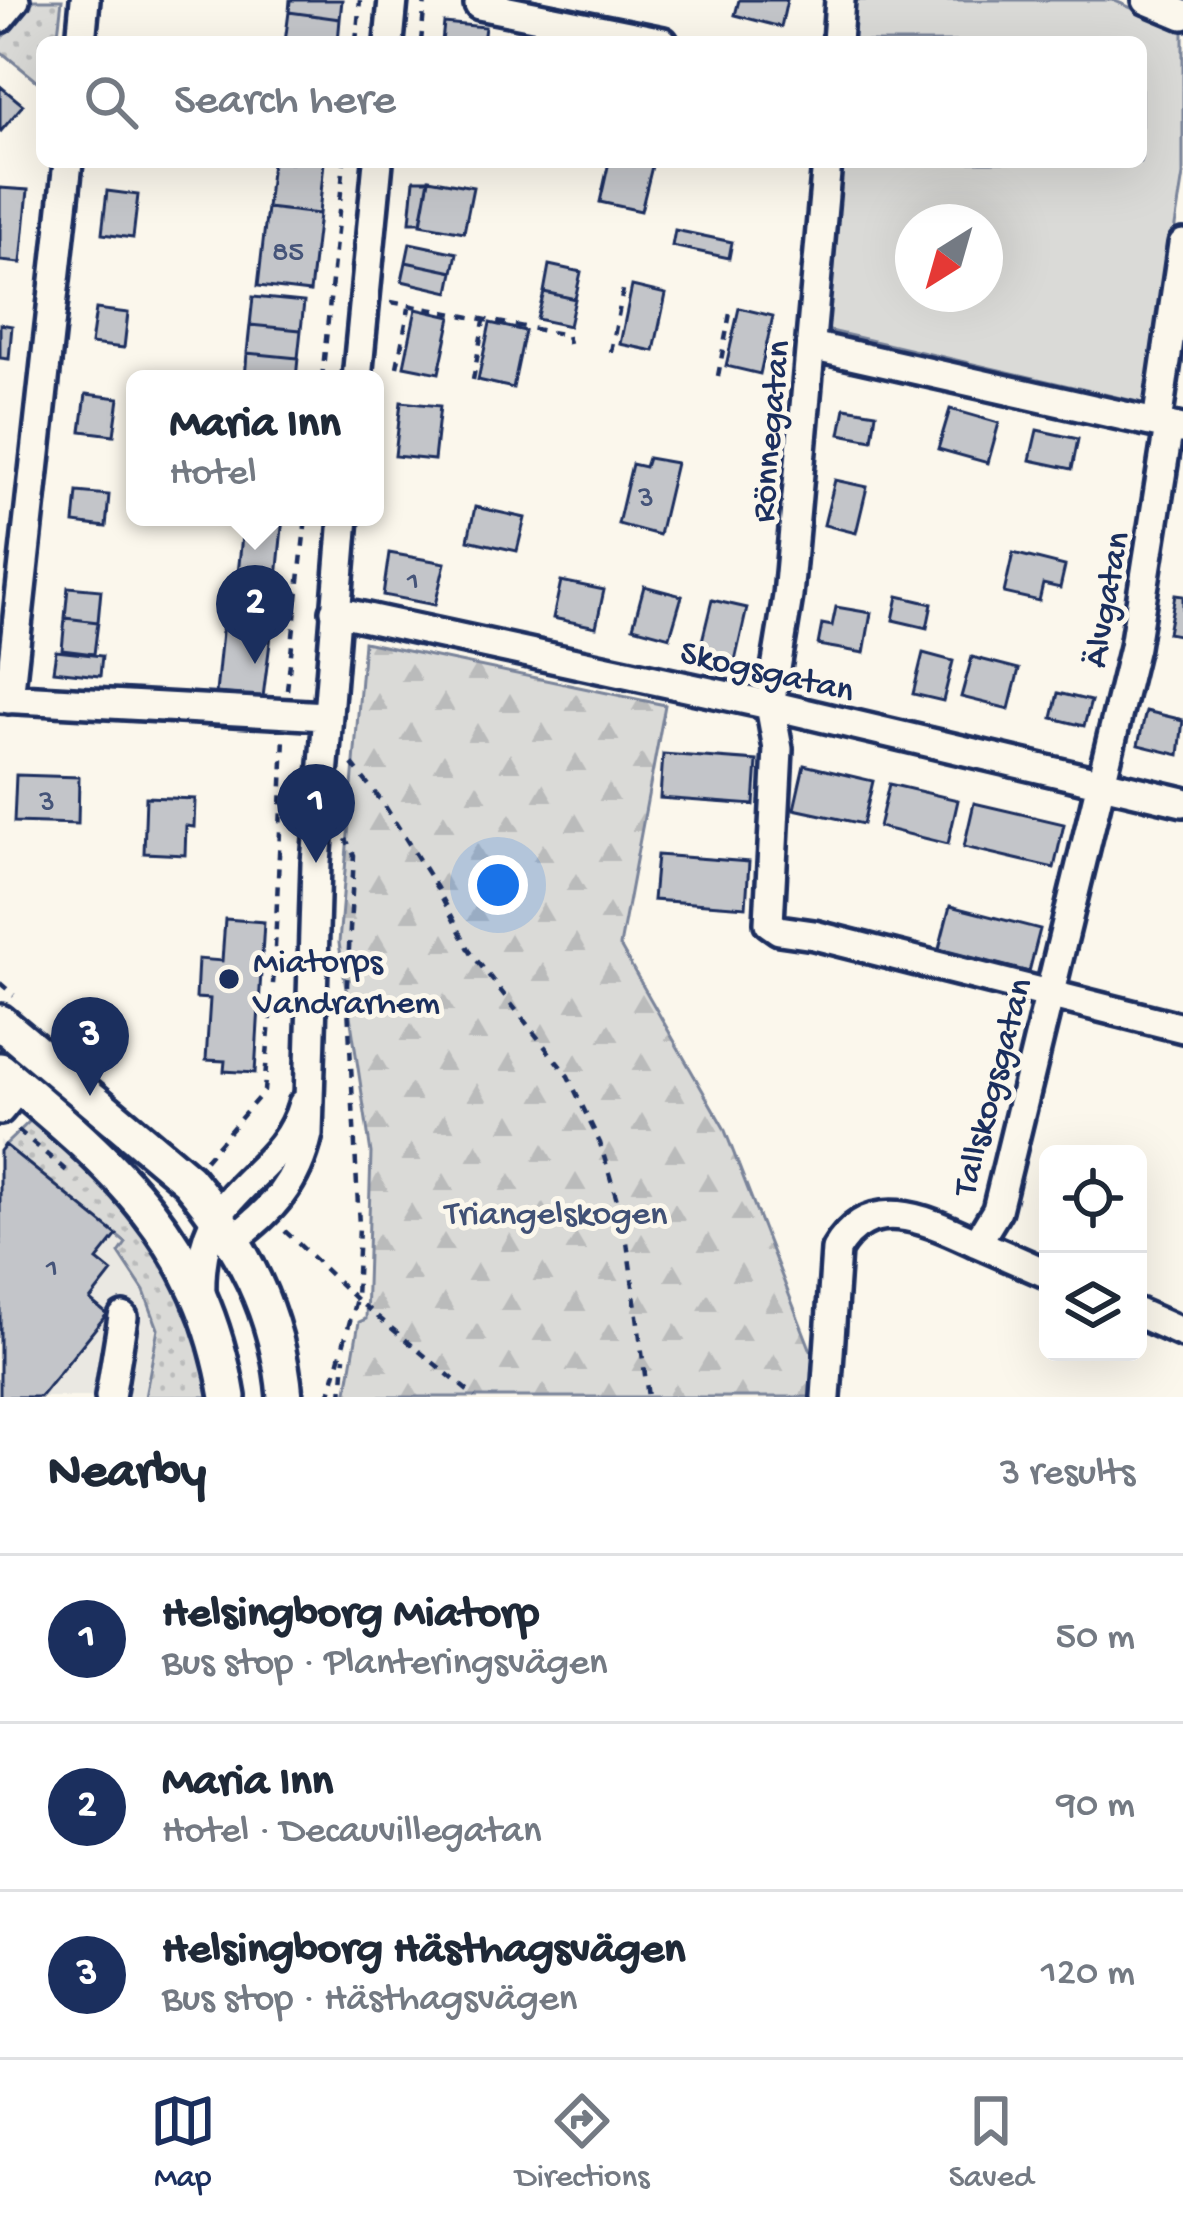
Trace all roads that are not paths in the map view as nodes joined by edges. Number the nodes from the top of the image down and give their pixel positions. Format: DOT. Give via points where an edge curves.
graph roads {
  1 [pos="15,0"];
  2 [pos="86,0"];
  3 [pos="393,0"];
  4 [pos="840,0"];
  5 [pos="1147,0"];
  6 [pos="479,5"];
  7 [pos="1183,16"];
  8 [pos="0,18"];
  9 [pos="82,36"];
  10 [pos="390,36"];
  11 [pos="633,36"];
  12 [pos="837,36"];
  13 [pos="67,168"];
  14 [pos="377,168"];
  15 [pos="826,168"];
  16 [pos="1183,244"];
  17 [pos="811,346"];
  18 [pos="358,370"];
  19 [pos="1170,426"];
  20 [pos="343,526"];
  21 [pos="335,611"];
  22 [pos="5,699"];
  23 [pos="770,705"];
  24 [pos="326,716"];
  25 [pos="1100,783"];
  26 [pos="1183,802"];
  27 [pos="1052,994"];
  28 [pos="1177,1019"];
  29 [pos="0,1022"];
  30 [pos="308,1083"];
  31 [pos="9,1099"];
  32 [pos="140,1198"];
  33 [pos="220,1230"];
  34 [pos="977,1244"];
  35 [pos="1039,1270"];
  36 [pos="201,1300"];
  37 [pos="123,1317"];
  38 [pos="1147,1317"];
  39 [pos="1183,1333"];
  40 [pos="110,1397"];
  41 [pos="228,1397"];
  42 [pos="285,1397"];
  43 [pos="826,1397"];
  1 -- 8 [label="street"];
  2 -- 9 [label="street"];
  3 -- 10 [label="street"];
  4 -- 12 [label="street"];
  5 -- 7 [label="street"];
  6 -- 11 [label="street"];
  13 -- 22 [label="street"];
  14 -- 18 [label="street"];
  15 -- 17 [label="street, Rönnegatan"];
  16 -- 19 [label="street, Älvgatan"];
  17 -- 19 [label="street"];
  17 -- 23 [label="street, Rönnegatan"];
  19 -- 25 [label="street, Älvgatan" via="1134,647"];
  20 -- 21 [label="street"];
  21 -- 23 [label="street, Skogsgatan"];
  21 -- 24 [label="street"];
  22 -- 24 [label="street"];
  23 -- 25 [label="street, Skogsgatan"];
  23 -- 27 [label="street, Rönnegatan" via="778,749 769,923"];
  24 -- 30 [label="street"];
  25 -- 26 [label="street, Skogsgatan"];
  25 -- 27 [label="street, Tallskogsgatan"];
  27 -- 28 [label="street"];
  27 -- 34 [label="street, Tallskogsgatan" via="997,1210"];
  29 -- 33 [label="main road" via="188,1180"];
  30 -- 33 [label="street" via="297,1122"];
  30 -- 33 [label="street" via="304,1152 292,1181 267,1214"];
  31 -- 32 [label="main road" via="107,1163"];
  32 -- 33 [label="main road"];
  32 -- 36 [label="main road"];
  33 -- 36 [label="street" via="200,1275"];
  33 -- 42 [label="main road" via="267,1308"];
  34 -- 35 [label="street"];
  34 -- 43 [label="street, Tallskogsgatan" via="884,1214 847,1231 836,1250"];
  36 -- 41 [label="main road"];
  37 -- 40 [label="street"];
  38 -- 39 [label="street"];
}
